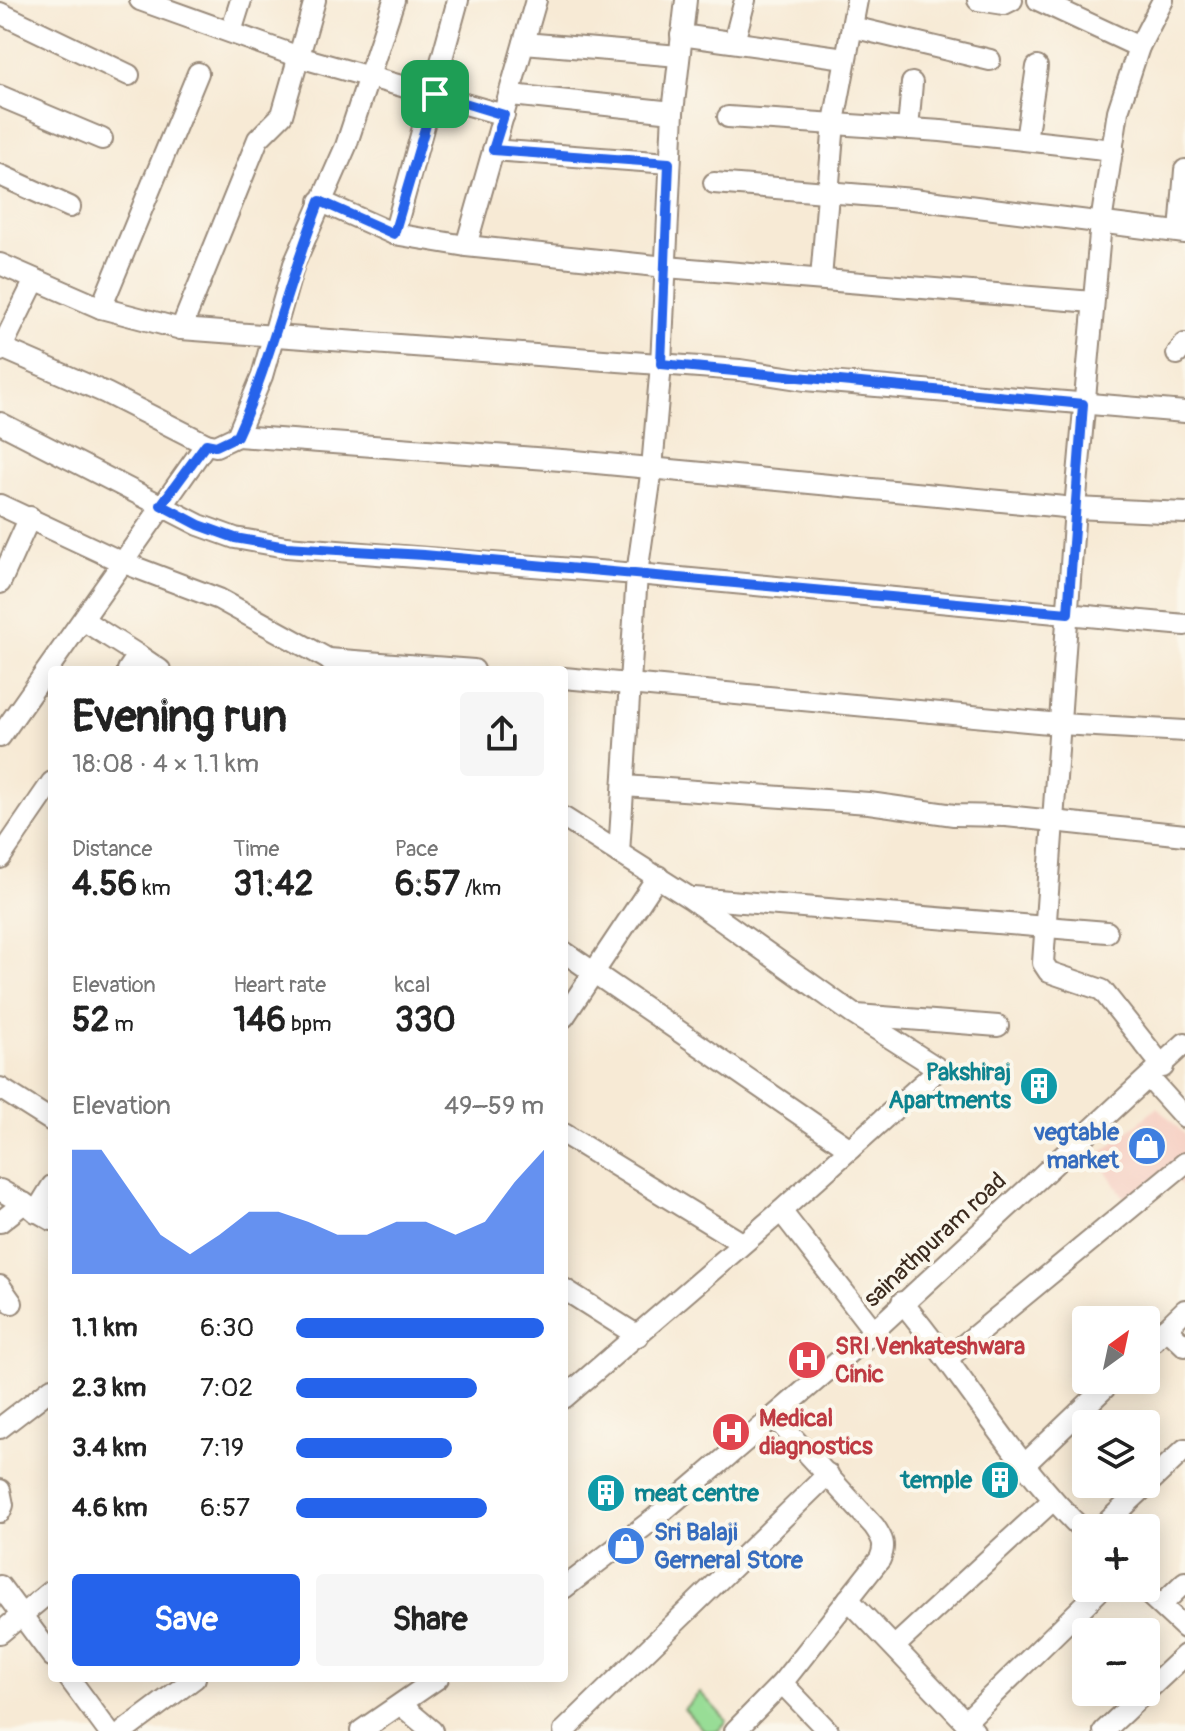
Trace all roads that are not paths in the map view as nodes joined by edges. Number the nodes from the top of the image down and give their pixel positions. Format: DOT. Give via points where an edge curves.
graph roads {
  1 [pos="140,0"];
  2 [pos="241,0"];
  3 [pos="315,0"];
  4 [pos="394,0"];
  5 [pos="458,0"];
  6 [pos="536,0"];
  7 [pos="686,0"];
  8 [pos="745,0"];
  9 [pos="857,0"];
  10 [pos="978,0"];
  11 [pos="1012,0"];
  12 [pos="1038,0"];
  13 [pos="1163,0"];
  14 [pos="175,7"];
  15 [pos="0,13"];
  16 [pos="852,27"];
  17 [pos="231,32"];
  18 [pos="681,35"];
  19 [pos="734,42"];
  20 [pos="524,43"];
  21 [pos="1139,47"];
  22 [pos="679,56"];
  23 [pos="299,57"];
  24 [pos="845,58"];
  25 [pos="990,60"];
  26 [pos="1037,67"];
  27 [pos="198,73"];
  28 [pos="129,75"];
  29 [pos="367,76"];
  30 [pos="912,83"];
  31 [pos="435,94"];
  32 [pos="511,95"];
  33 [pos="0,96"];
  34 [pos="673,112"];
  35 [pos="504,115"];
  36 [pos="728,117"];
  37 [pos="834,122"];
  38 [pos="908,129"];
  39 [pos="102,139"];
  40 [pos="1026,140"];
  41 [pos="493,150"];
  42 [pos="1113,150"];
  43 [pos="669,163"];
  44 [pos="1185,170"];
  45 [pos="0,175"];
  46 [pos="714,183"];
  47 [pos="826,191"];
  48 [pos="320,201"];
  49 [pos="70,207"];
  50 [pos="1101,223"];
  51 [pos="1182,232"];
  52 [pos="394,234"];
  53 [pos="466,246"];
  54 [pos="0,264"];
  55 [pos="666,267"];
  56 [pos="821,279"];
  57 [pos="35,280"];
  58 [pos="1093,302"];
  59 [pos="101,308"];
  60 [pos="181,329"];
  61 [pos="273,333"];
  62 [pos="0,349"];
  63 [pos="661,364"];
  64 [pos="1083,404"];
  65 [pos="1185,412"];
  66 [pos="0,423"];
  67 [pos="237,436"];
  68 [pos="206,444"];
  69 [pos="652,468"];
  70 [pos="0,505"];
  71 [pos="161,505"];
  72 [pos="1075,508"];
  73 [pos="1185,513"];
  74 [pos="30,517"];
  75 [pos="124,563"];
  76 [pos="637,574"];
  77 [pos="0,583"];
  78 [pos="1068,613"];
  79 [pos="83,620"];
  80 [pos="1185,625"];
  81 [pos="133,662"];
  82 [pos="334,664"];
  83 [pos="50,666"];
  84 [pos="381,666"];
  85 [pos="48,669"];
  86 [pos="568,678"];
  87 [pos="633,683"];
  88 [pos="1060,724"];
  89 [pos="1185,731"];
  90 [pos="0,737"];
  91 [pos="624,786"];
  92 [pos="48,788"];
  93 [pos="568,821"];
  94 [pos="1050,821"];
  95 [pos="1185,835"];
  96 [pos="619,853"];
  97 [pos="0,858"];
  98 [pos="658,876"];
  99 [pos="690,898"];
  100 [pos="1044,928"];
  101 [pos="1107,932"];
  102 [pos="568,955"];
  103 [pos="594,973"];
  104 [pos="568,1011"];
  105 [pos="853,1014"];
  106 [pos="998,1026"];
  107 [pos="1185,1043"];
  108 [pos="1157,1073"];
  109 [pos="0,1088"];
  110 [pos="48,1118"];
  111 [pos="1185,1118"];
  112 [pos="568,1136"];
  113 [pos="850,1149"];
  114 [pos="1185,1163"];
  115 [pos="0,1190"];
  116 [pos="48,1193"];
  117 [pos="781,1211"];
  118 [pos="37,1212"];
  119 [pos="0,1222"];
  120 [pos="742,1243"];
  121 [pos="568,1292"];
  122 [pos="902,1302"];
  123 [pos="1185,1310"];
  124 [pos="1166,1328"];
  125 [pos="874,1331"];
  126 [pos="1160,1334"];
  127 [pos="638,1336"];
  128 [pos="1185,1346"];
  129 [pos="948,1358"];
  130 [pos="48,1391"];
  131 [pos="1098,1394"];
  132 [pos="568,1395"];
  133 [pos="775,1418"];
  134 [pos="0,1428"];
  135 [pos="1185,1449"];
  136 [pos="1023,1466"];
  137 [pos="828,1474"];
  138 [pos="0,1490"];
  139 [pos="1052,1501"];
  140 [pos="0,1512"];
  141 [pos="1116,1514"];
  142 [pos="1072,1520"];
  143 [pos="1185,1582"];
  144 [pos="568,1585"];
  145 [pos="0,1586"];
  146 [pos="48,1593"];
  147 [pos="848,1599"];
  148 [pos="1089,1602"];
  149 [pos="1158,1602"];
  150 [pos="1161,1605"];
  151 [pos="22,1614"];
  152 [pos="1185,1628"];
  153 [pos="0,1633"];
  154 [pos="895,1646"];
  155 [pos="48,1650"];
  156 [pos="1185,1655"];
  157 [pos="72,1682"];
  158 [pos="190,1682"];
  159 [pos="433,1682"];
  160 [pos="782,1683"];
  161 [pos="401,1705"];
  162 [pos="970,1726"];
  163 [pos="108,1731"];
  164 [pos="124,1731"];
  165 [pos="361,1731"];
  166 [pos="432,1731"];
  167 [pos="564,1731"];
  168 [pos="735,1731"];
  169 [pos="828,1731"];
  170 [pos="1104,1731"];
  1 -- 14 [label="street"];
  2 -- 17 [label="street"];
  3 -- 23 [label="street"];
  4 -- 29 [label="street"];
  5 -- 31 [label="street"];
  6 -- 20 [label="street"];
  7 -- 18 [label="street"];
  8 -- 19 [label="street"];
  9 -- 16 [label="street"];
  10 -- 11 [label="street"];
  12 -- 21 [label="street"];
  13 -- 21 [label="street"];
  14 -- 17 [label="street"];
  15 -- 28 [label="street"];
  16 -- 24 [label="street"];
  16 -- 25 [label="street"];
  17 -- 23 [label="street"];
  18 -- 19 [label="street"];
  18 -- 22 [label="street"];
  19 -- 24 [label="street"];
  20 -- 22 [label="street"];
  20 -- 32 [label="street"];
  21 -- 42 [label="street" via="1118,111"];
  22 -- 34 [label="street"];
  23 -- 29 [label="street"];
  23 -- 60 [label="street" via="282,115 258,139"];
  24 -- 37 [label="street"];
  26 -- 40 [label="street"];
  27 -- 59 [label="street"];
  29 -- 31 [label="street"];
  29 -- 48 [label="street" via="346,146"];
  30 -- 38 [label="street"];
  31 -- 35 [label="street"];
  31 -- 52 [label="street"];
  32 -- 34 [label="street"];
  32 -- 35 [label="street"];
  33 -- 39 [label="street"];
  34 -- 43 [label="street"];
  35 -- 41 [label="street"];
  36 -- 37 [label="street"];
  37 -- 38 [label="street"];
  37 -- 47 [label="street"];
  38 -- 40 [label="street"];
  40 -- 42 [label="street"];
  41 -- 43 [label="street"];
  41 -- 53 [label="street"];
  42 -- 50 [label="street"];
  43 -- 55 [label="street"];
  44 -- 51 [label="street"];
  45 -- 49 [label="street"];
  46 -- 47 [label="street"];
  47 -- 50 [label="street"];
  47 -- 56 [label="street"];
  48 -- 52 [label="street"];
  48 -- 61 [label="street"];
  50 -- 51 [label="street"];
  50 -- 58 [label="street"];
  52 -- 53 [label="street"];
  53 -- 55 [label="street"];
  54 -- 57 [label="street"];
  55 -- 56 [label="street"];
  55 -- 63 [label="street"];
  56 -- 58 [label="street"];
  57 -- 59 [label="street"];
  57 -- 62 [label="street"];
  58 -- 64 [label="street"];
  59 -- 60 [label="street"];
  60 -- 61 [label="street"];
  61 -- 63 [label="street"];
  61 -- 67 [label="street"];
  62 -- 68 [label="street" via="106,393"];
  63 -- 64 [label="street"];
  63 -- 69 [label="street"];
  64 -- 65 [label="street"];
  64 -- 72 [label="street"];
  66 -- 71 [label="street"];
  67 -- 68 [label="street" via="216,446"];
  67 -- 69 [label="street"];
  68 -- 71 [label="street"];
  69 -- 72 [label="street"];
  69 -- 76 [label="street"];
  70 -- 74 [label="street"];
  71 -- 75 [label="street"];
  71 -- 76 [label="street" via="235,538 286,547"];
  72 -- 73 [label="street"];
  72 -- 78 [label="street"];
  74 -- 75 [label="street"];
  74 -- 77 [label="street"];
  75 -- 79 [label="street"];
  75 -- 82 [label="street" via="219,599"];
  76 -- 78 [label="street"];
  76 -- 87 [label="street"];
  78 -- 80 [label="street"];
  78 -- 88 [label="street"];
  79 -- 81 [label="street"];
  79 -- 83 [label="street"];
  82 -- 84 [label="street"];
  85 -- 90 [label="street"];
  86 -- 87 [label="street"];
  87 -- 88 [label="street"];
  87 -- 91 [label="street"];
  88 -- 89 [label="street"];
  88 -- 94 [label="street"];
  91 -- 94 [label="street"];
  91 -- 96 [label="street"];
  92 -- 97 [label="street"];
  93 -- 96 [label="street"];
  94 -- 95 [label="street"];
  94 -- 100 [label="street"];
  96 -- 98 [label="street"];
  98 -- 99 [label="street"];
  98 -- 103 [label="street"];
  99 -- 100 [label="street"];
  99 -- 105 [label="street"];
  100 -- 101 [label="street"];
  100 -- 108 [label="street" via="1044,968 1102,990"];
  102 -- 103 [label="street"];
  103 -- 104 [label="street"];
  103 -- 113 [label="street"];
  105 -- 106 [label="street"];
  105 -- 113 [label="street" via="939,1069"];
  107 -- 108 [label="street, sainathpuram road"];
  108 -- 111 [label="street"];
  108 -- 122 [label="street, sainathpuram road"];
  109 -- 110 [label="street"];
  112 -- 120 [label="street"];
  113 -- 117 [label="street"];
  114 -- 129 [label="street"];
  115 -- 118 [label="street"];
  116 -- 118 [label="street"];
  117 -- 120 [label="street"];
  117 -- 125 [label="street"];
  118 -- 119 [label="street"];
  120 -- 127 [label="street"];
  121 -- 127 [label="street"];
  122 -- 125 [label="street, sainathpuram road"];
  122 -- 129 [label="street"];
  123 -- 124 [label="street"];
  124 -- 126 [label="street"];
  124 -- 128 [label="street"];
  125 -- 133 [label="street, sainathpuram road"];
  127 -- 132 [label="street"];
  129 -- 136 [label="street"];
  130 -- 134 [label="street"];
  131 -- 136 [label="street"];
  133 -- 137 [label="street"];
  133 -- 144 [label="street, sainathpuram road"];
  135 -- 141 [label="street"];
  136 -- 139 [label="street"];
  137 -- 147 [label="street" via="874,1526 884,1548"];
  137 -- 167 [label="street"];
  138 -- 140 [label="street"];
  139 -- 142 [label="street"];
  139 -- 154 [label="street"];
  143 -- 150 [label="street"];
  145 -- 151 [label="street"];
  146 -- 151 [label="street"];
  147 -- 154 [label="street"];
  147 -- 160 [label="street"];
  148 -- 162 [label="street"];
  149 -- 150 [label="street"];
  150 -- 152 [label="street"];
  151 -- 153 [label="street"];
  151 -- 155 [label="street"];
  154 -- 162 [label="street"];
  156 -- 170 [label="street"];
  157 -- 163 [label="street"];
  158 -- 164 [label="street"];
  159 -- 161 [label="street"];
  160 -- 168 [label="street"];
  160 -- 169 [label="street"];
  161 -- 165 [label="street"];
  161 -- 166 [label="street"];
}
